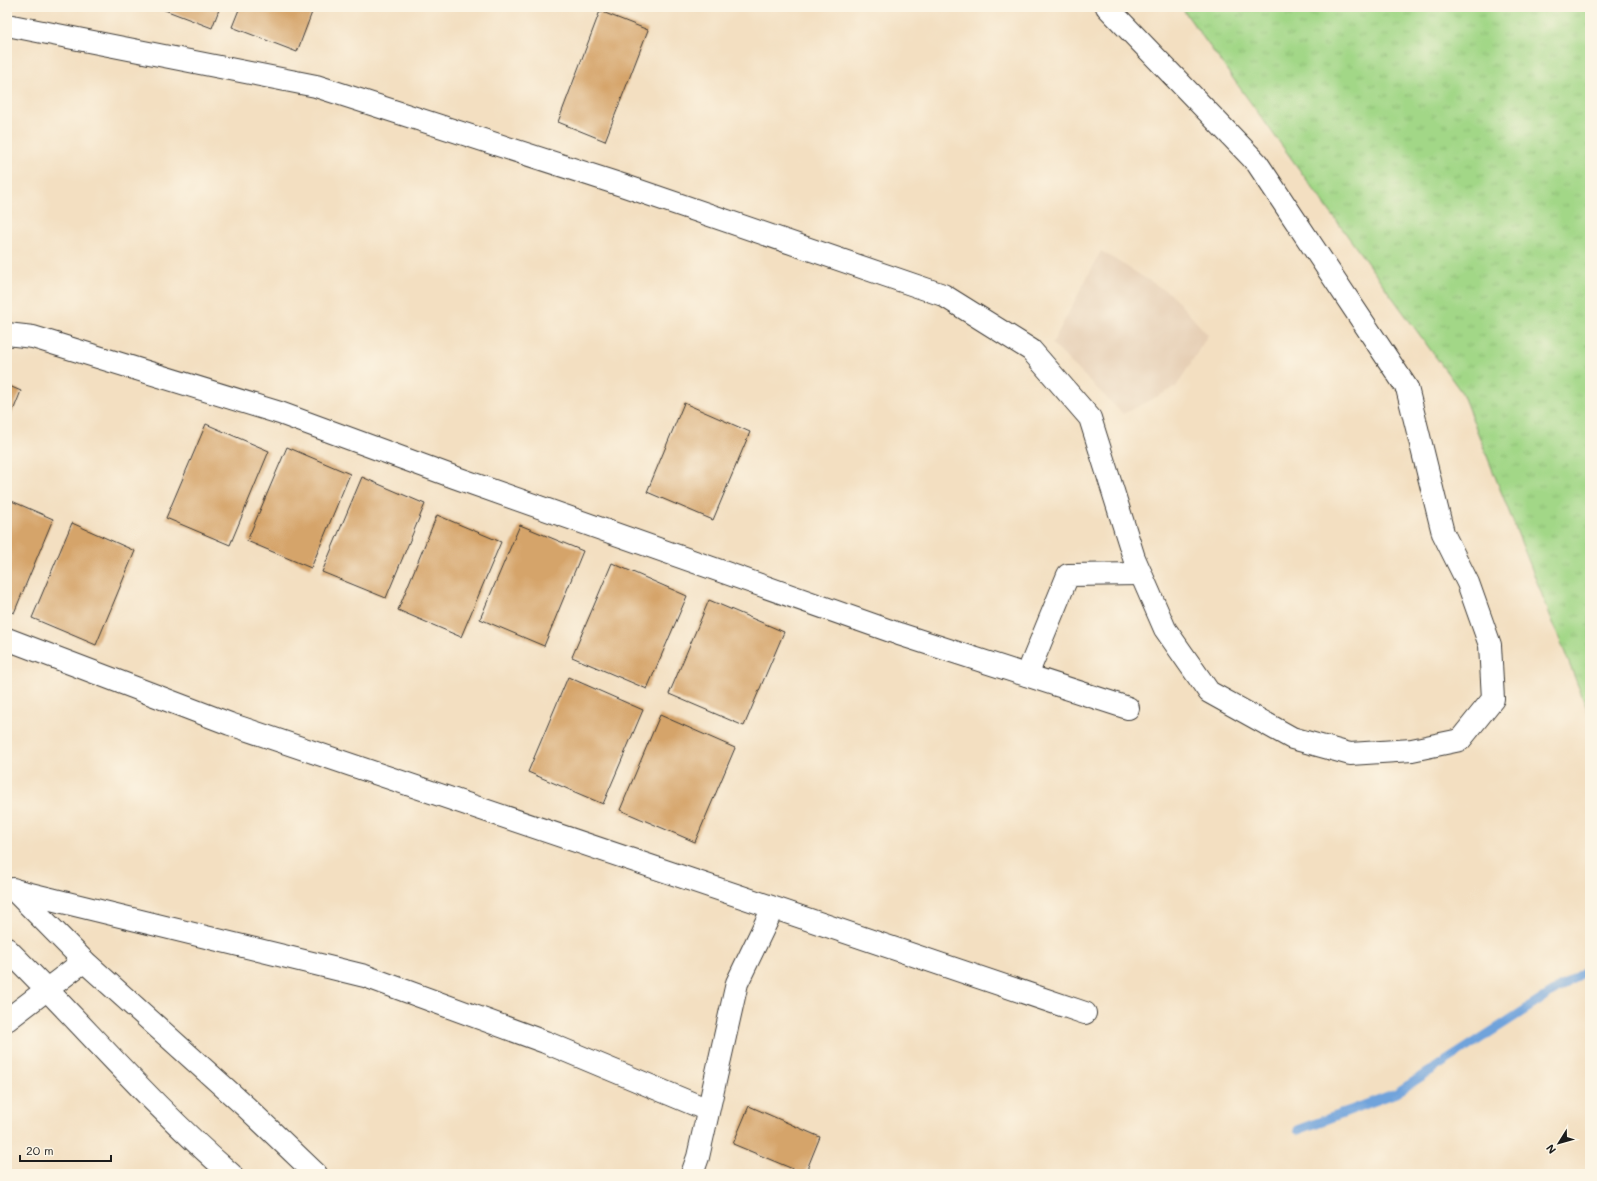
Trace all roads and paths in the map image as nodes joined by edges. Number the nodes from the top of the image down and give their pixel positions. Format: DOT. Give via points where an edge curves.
graph roads {
  1 [pos="1107,7"];
  2 [pos="7,24"];
  3 [pos="7,334"];
  4 [pos="1141,574"];
  5 [pos="7,639"];
  6 [pos="1027,675"];
  7 [pos="1128,708"];
  8 [pos="10,887"];
  9 [pos="773,908"];
  10 [pos="7,949"];
  11 [pos="84,961"];
  12 [pos="48,990"];
  13 [pos="1085,1013"];
  14 [pos="7,1020"];
  15 [pos="708,1110"];
  16 [pos="225,1172"];
  17 [pos="316,1174"];
  18 [pos="692,1174"];
  1 -- 4 [label="street" via="1257,163 1406,388 1443,533 1468,583 1490,645 1493,699 1460,740 1412,750 1350,754 1292,738 1209,692 1165,629"];
  2 -- 4 [label="street" via="316,86 625,186 943,295 1031,350 1090,418"];
  3 -- 6 [label="street" via="33,337 280,413 899,634"];
  4 -- 6 [label="street" via="1068,575"];
  5 -- 9 [label="street" via="230,724"];
  6 -- 7 [label="street"];
  8 -- 11 [label="street"];
  8 -- 15 [label="street" via="365,976 545,1042"];
  9 -- 13 [label="street"];
  9 -- 15 [label="street" via="737,983"];
  10 -- 12 [label="street"];
  11 -- 12 [label="street"];
  11 -- 17 [label="street" via="246,1107"];
  12 -- 14 [label="street"];
  12 -- 16 [label="street"];
  15 -- 18 [label="street"];
}
